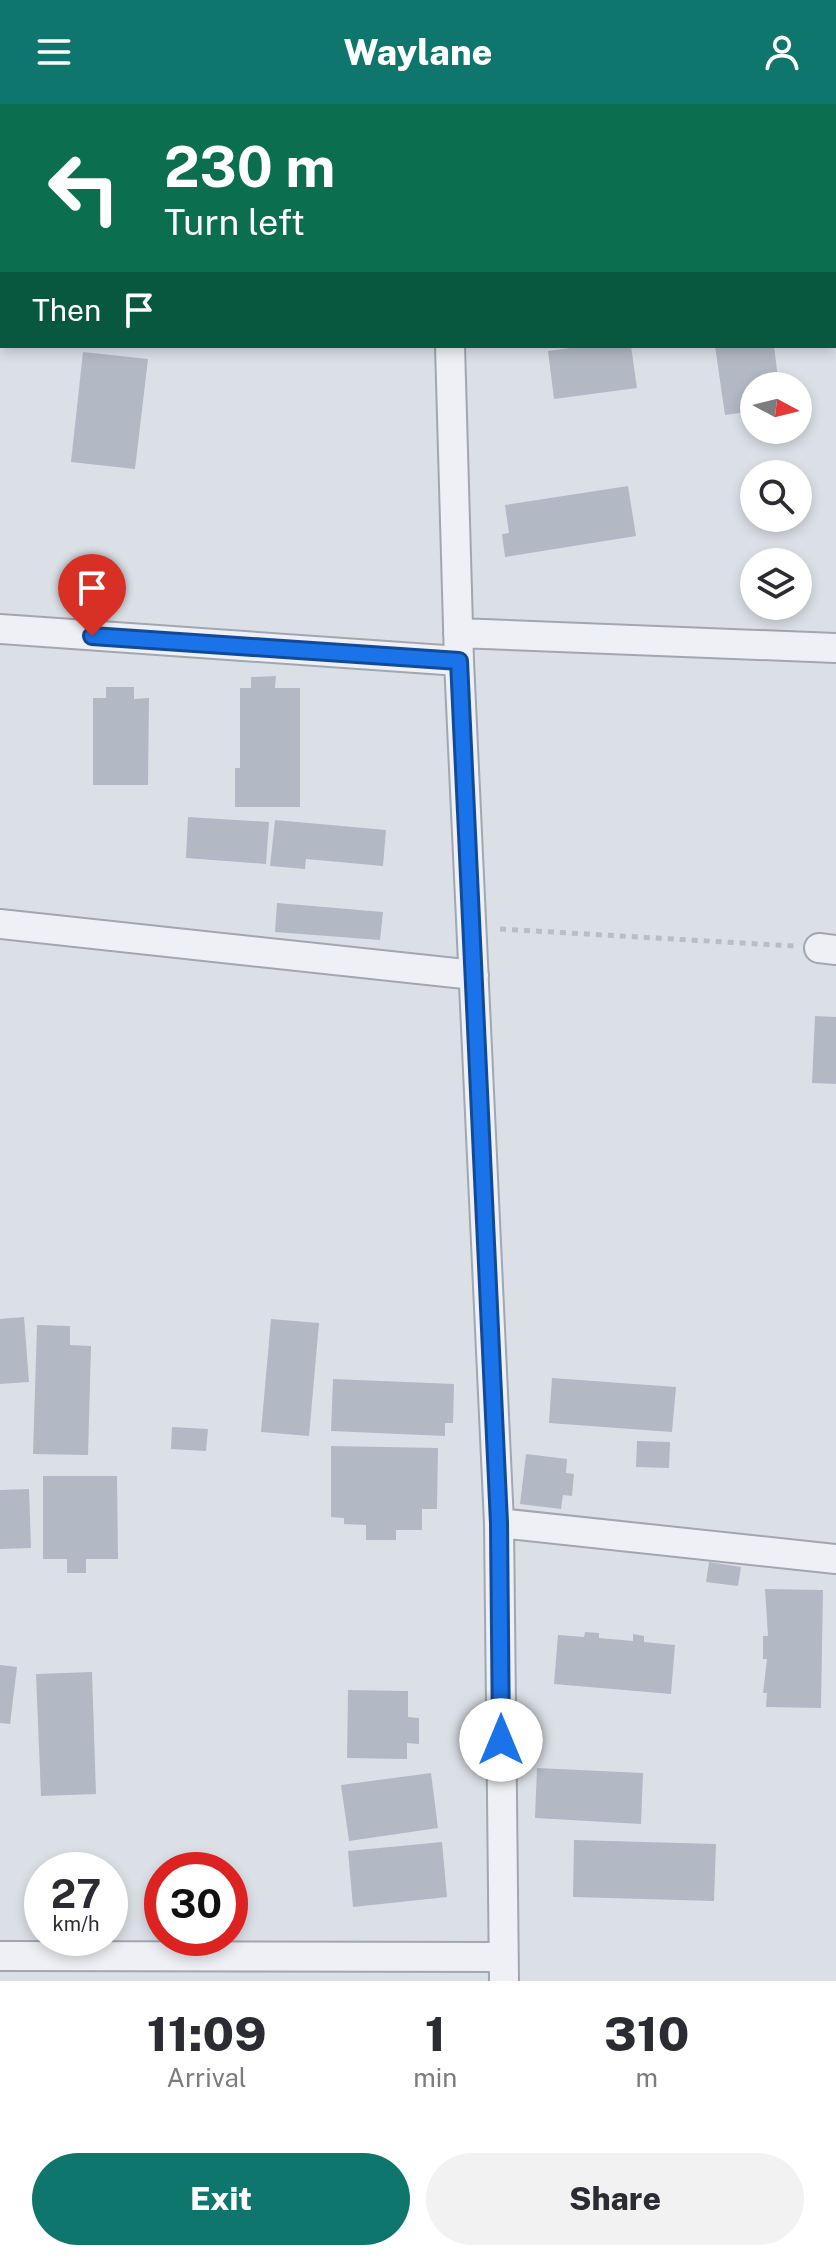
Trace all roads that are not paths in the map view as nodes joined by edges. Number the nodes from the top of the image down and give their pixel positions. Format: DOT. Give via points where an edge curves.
graph roads {
  1 [pos="449,348"];
  2 [pos="0,629"];
  3 [pos="459,647"];
  4 [pos="836,648"];
  5 [pos="0,924"];
  6 [pos="474,975"];
  7 [pos="499,1523"];
  8 [pos="836,1559"];
  9 [pos="0,1956"];
  10 [pos="503,1969"];
  1 -- 3 [label="street"];
  2 -- 3 [label="street"];
  3 -- 4 [label="street"];
  3 -- 6 [label="street"];
  5 -- 6 [label="street"];
  6 -- 7 [label="street"];
  7 -- 8 [label="street"];
  7 -- 10 [label="street"];
  9 -- 10 [label="street"];
}
